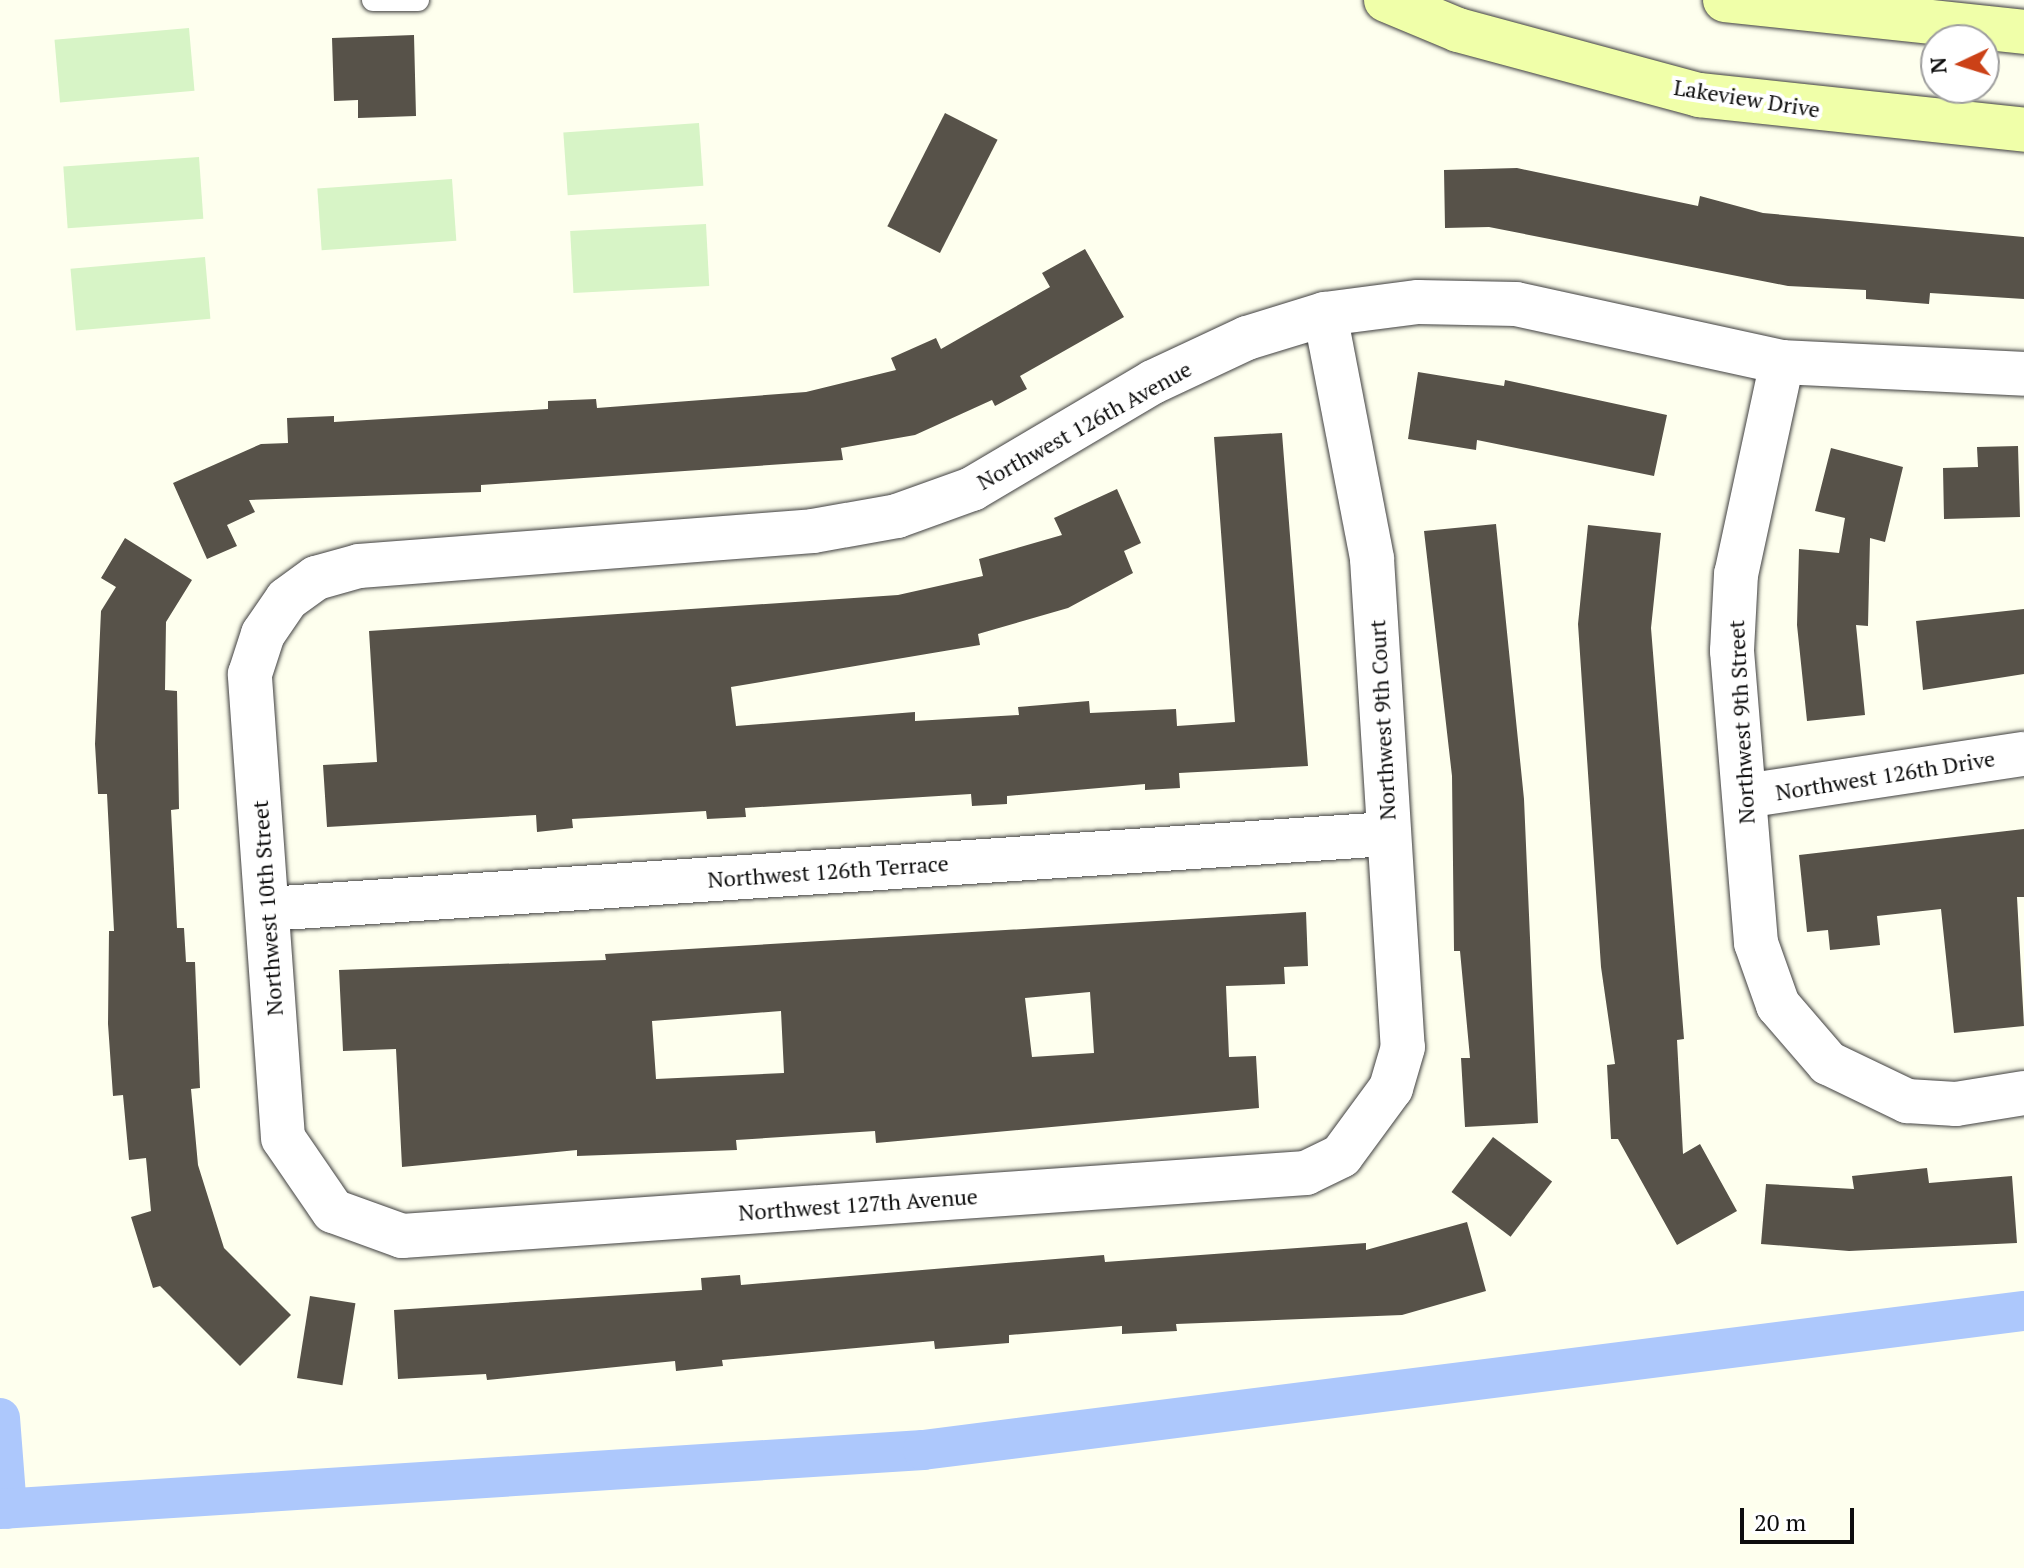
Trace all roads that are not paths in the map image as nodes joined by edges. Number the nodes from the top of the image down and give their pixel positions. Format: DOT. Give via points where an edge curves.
graph roads {
  1 [pos="373,0"];
  2 [pos="418,0"];
  3 [pos="1386,0"];
  4 [pos="1725,0"];
  5 [pos="2024,32"];
  6 [pos="2024,130"];
  7 [pos="1325,314"];
  8 [pos="1782,362"];
  9 [pos="2024,374"];
  10 [pos="287,599"];
  11 [pos="2024,754"];
  12 [pos="1745,796"];
  13 [pos="1388,834"];
  14 [pos="267,909"];
  15 [pos="2024,1093"];
  16 [pos="1369,1123"];
  17 [pos="333,1211"];
  1 -- 2 [label="lane"];
  3 -- 6 [label="street, Lakeview Drive" via="1458,30 1699,95"];
  4 -- 5 [label="street"];
  7 -- 8 [label="street, Northwest 126th Avenue" via="1418,302 1516,304"];
  7 -- 10 [label="street, Northwest 126th Avenue" via="1247,338 1153,382 1052,447 972,489 897,516 813,531 359,566 316,578"];
  7 -- 13 [label="street, Northwest 9th Court" via="1372,559"];
  8 -- 9 [label="street, Northwest 126th Avenue"];
  8 -- 12 [label="street, Northwest 9th Street" via="1736,574 1732,651"];
  10 -- 14 [label="street, Northwest 10th Street" via="263,634 250,674"];
  11 -- 12 [label="street, Northwest 126th Drive"];
  12 -- 15 [label="street, Northwest 9th Street" via="1756,943 1778,1005 1828,1063 1907,1101 1956,1104"];
  13 -- 14 [label="street, Northwest 126th Terrace"];
  13 -- 16 [label="street, Northwest 9th Court" via="1403,1047"];
  14 -- 17 [label="street, Northwest 10th Street" via="283,1138"];
  16 -- 17 [label="street, Northwest 127th Avenue" via="1341,1156 1306,1173 402,1236"];
}
